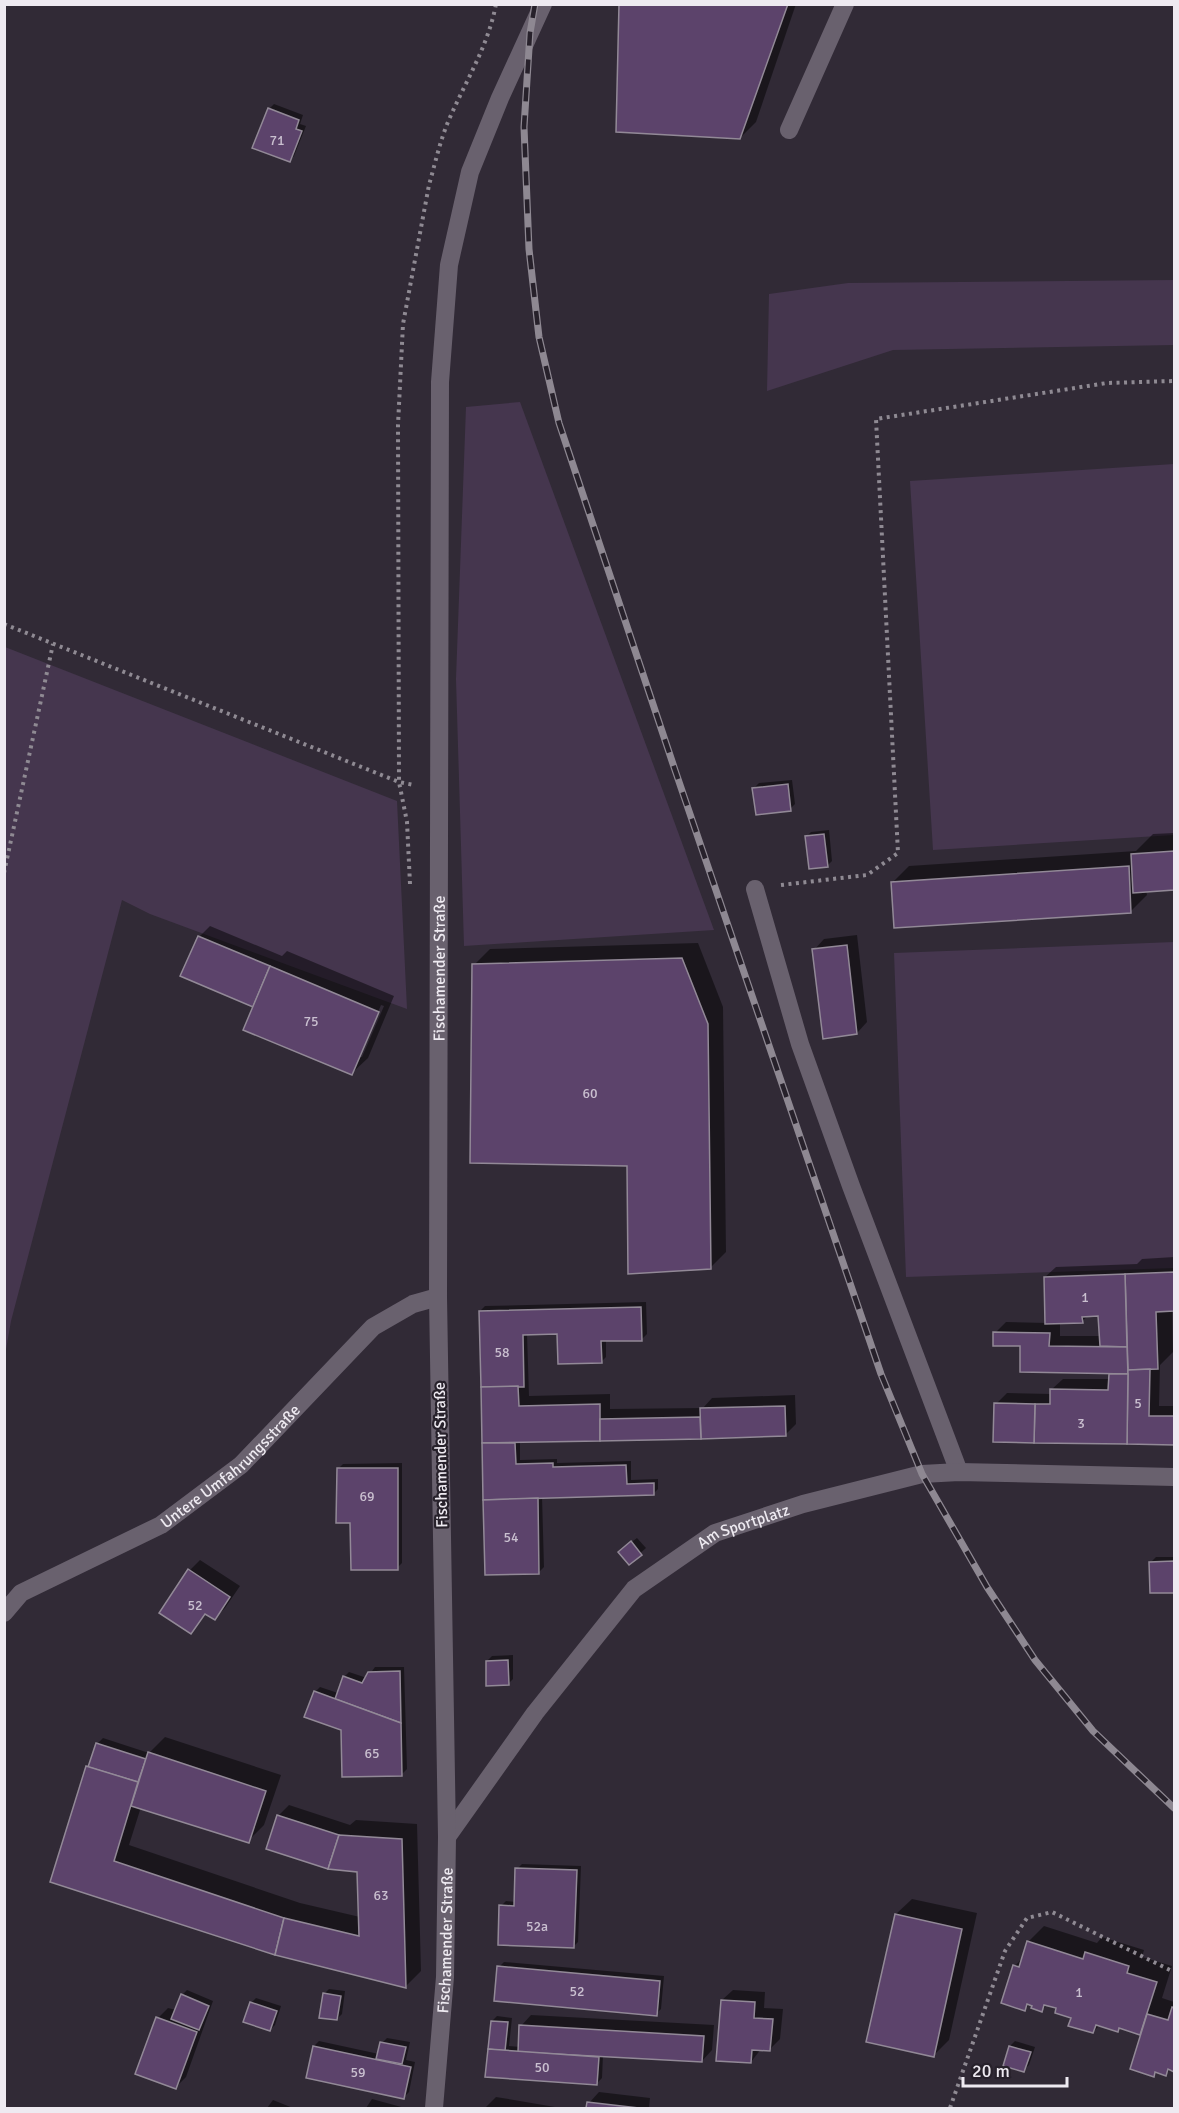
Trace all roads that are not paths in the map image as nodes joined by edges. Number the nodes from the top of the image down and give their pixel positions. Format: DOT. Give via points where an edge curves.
graph roads {
  1 [pos="543,4"];
  2 [pos="845,4"];
  3 [pos="789,130"];
  4 [pos="754,889"];
  5 [pos="438,1297"];
  6 [pos="959,1472"];
  7 [pos="1174,1477"];
  8 [pos="4,1613"];
  9 [pos="447,1837"];
  10 [pos="434,2109"];
  1 -- 5 [label="main road, Fischamender Straße" via="470,172 449,265 443,327"];
  2 -- 3 [label="main road"];
  4 -- 6 [label="main road" via="800,1044"];
  5 -- 8 [label="main road, Untere Umfahrungsstraße" via="412,1304 373,1327 241,1465 161,1526 21,1593"];
  5 -- 9 [label="main road, Fischamender Straße"];
  6 -- 7 [label="main road, Am Sportplatz"];
  6 -- 9 [label="main road, Am Sportplatz" via="922,1474 803,1504 716,1533 634,1589 535,1713"];
  9 -- 10 [label="main road, Fischamender Straße" via="445,1977"];
}
